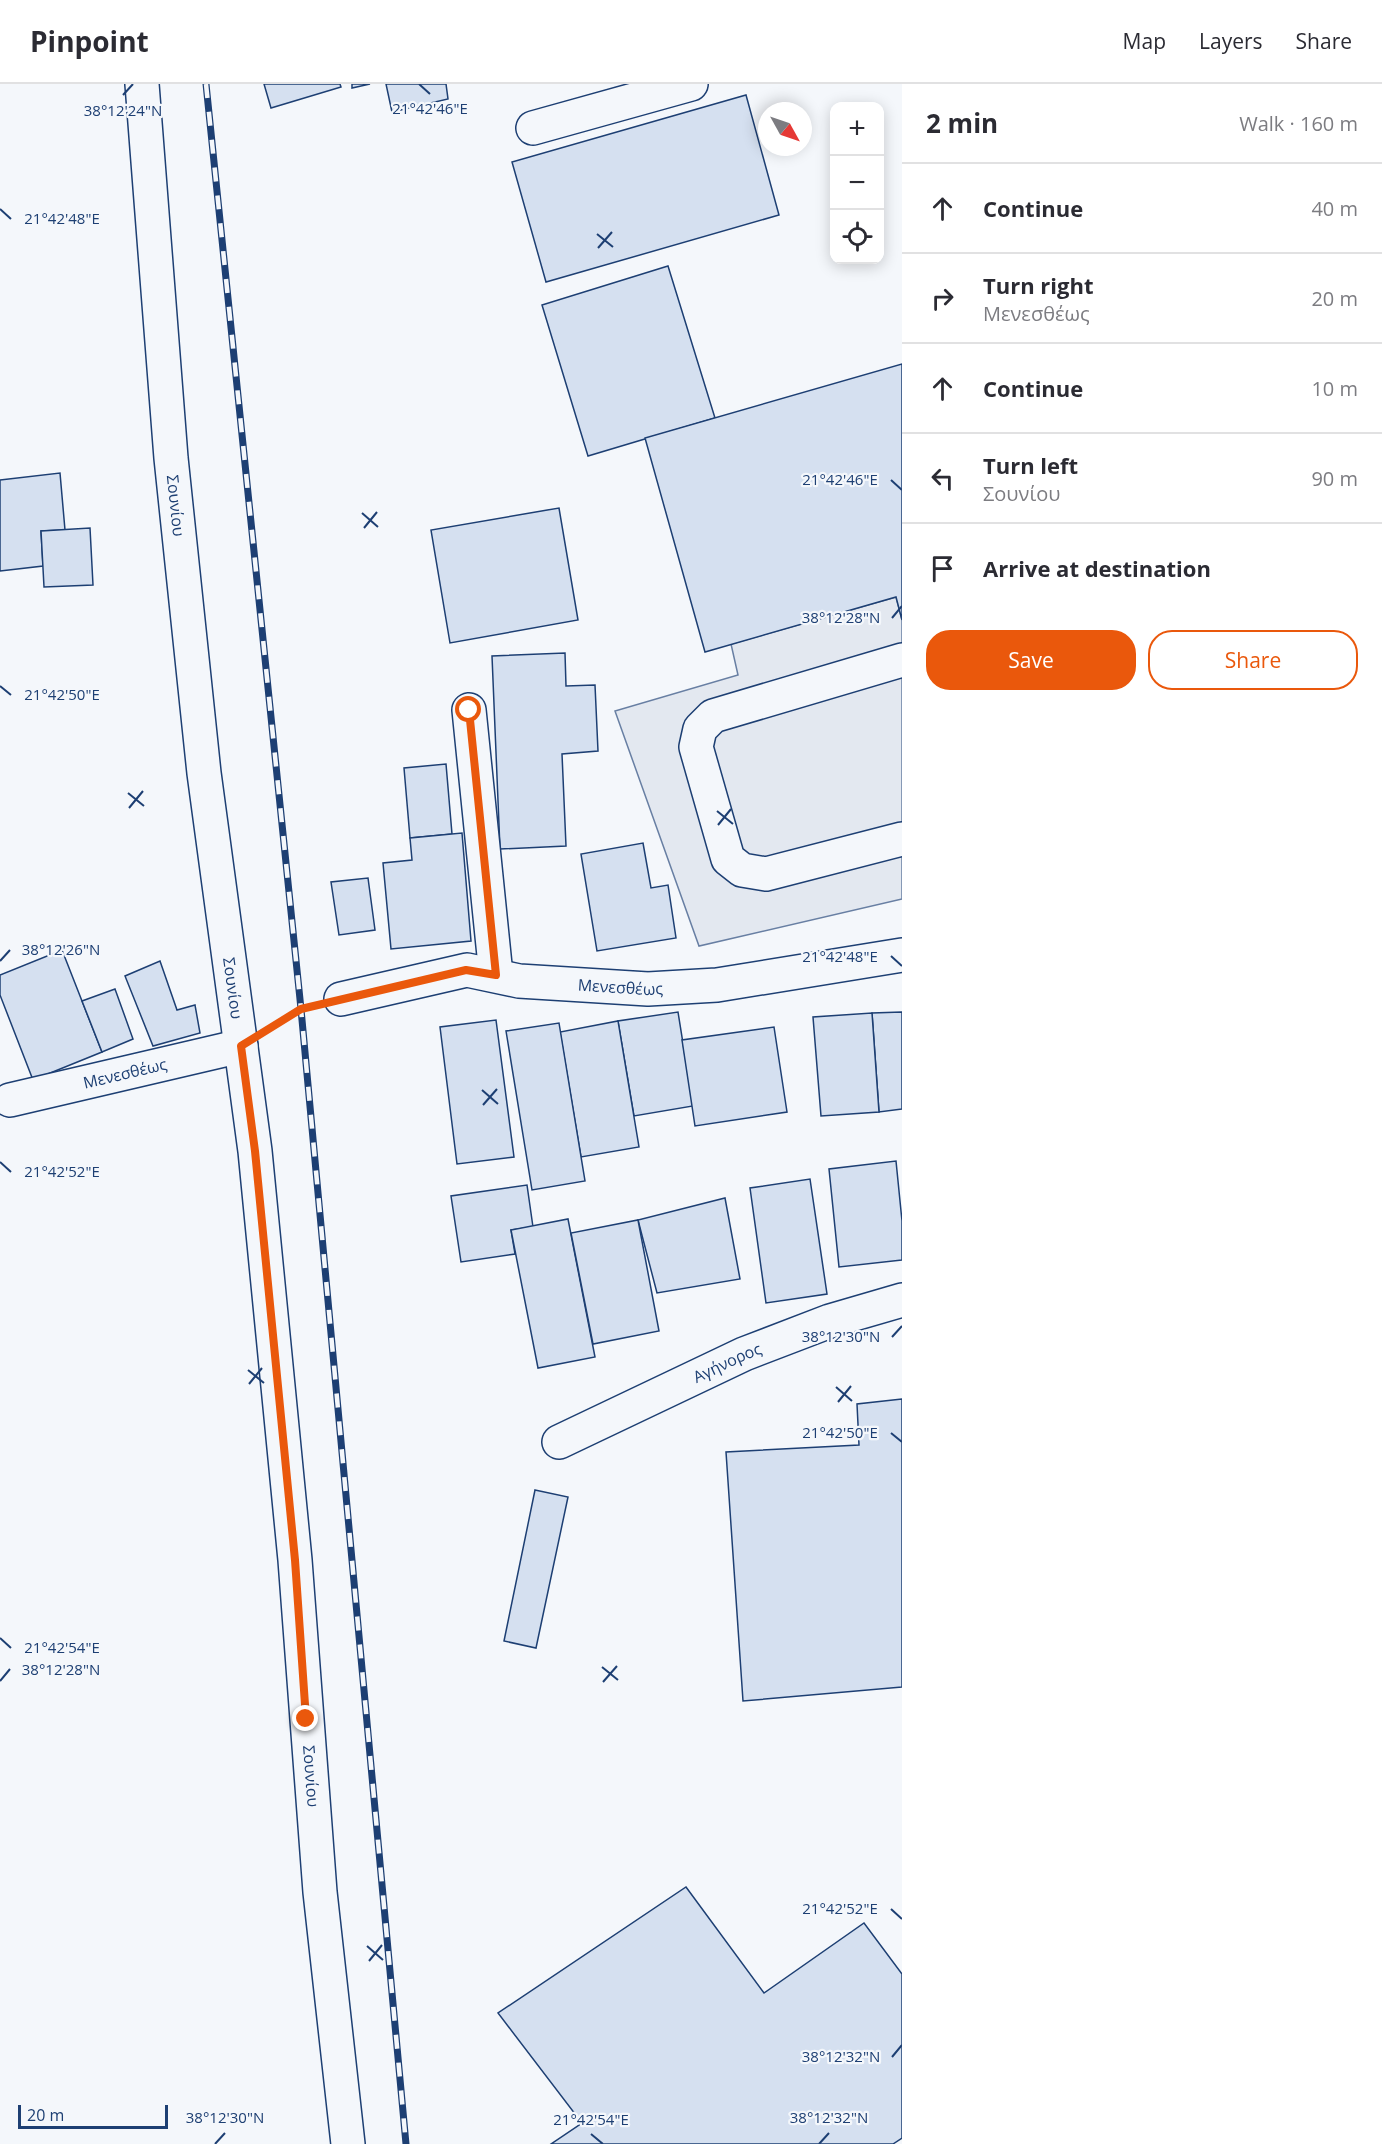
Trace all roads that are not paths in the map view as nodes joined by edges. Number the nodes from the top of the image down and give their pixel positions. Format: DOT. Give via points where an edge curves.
graph roads {
  1 [pos="142,84"];
  2 [pos="691,84"];
  3 [pos="532,128"];
  4 [pos="902,660"];
  5 [pos="469,710"];
  6 [pos="902,839"];
  7 [pos="902,955"];
  8 [pos="496,975"];
  9 [pos="341,999"];
  10 [pos="241,1046"];
  11 [pos="9,1100"];
  12 [pos="902,1300"];
  13 [pos="559,1442"];
  14 [pos="348,2144"];
  1 -- 10 [label="street, Σουνίου" via="190,646"];
  2 -- 3 [label="street"];
  4 -- 6 [label="street" via="713,716 700,729 696,747 728,859 742,870 766,874"];
  5 -- 8 [label="street"];
  7 -- 8 [label="street, Μενεσθέως" via="717,985 648,989 519,981"];
  8 -- 9 [label="street, Μενεσθέως" via="466,970"];
  10 -- 11 [label="street, Μενεσθέως"];
  10 -- 14 [label="street, Σουνίου" via="294,1548 320,1892"];
  12 -- 13 [label="street, Αγήνορος" via="830,1321 744,1354"];
}
